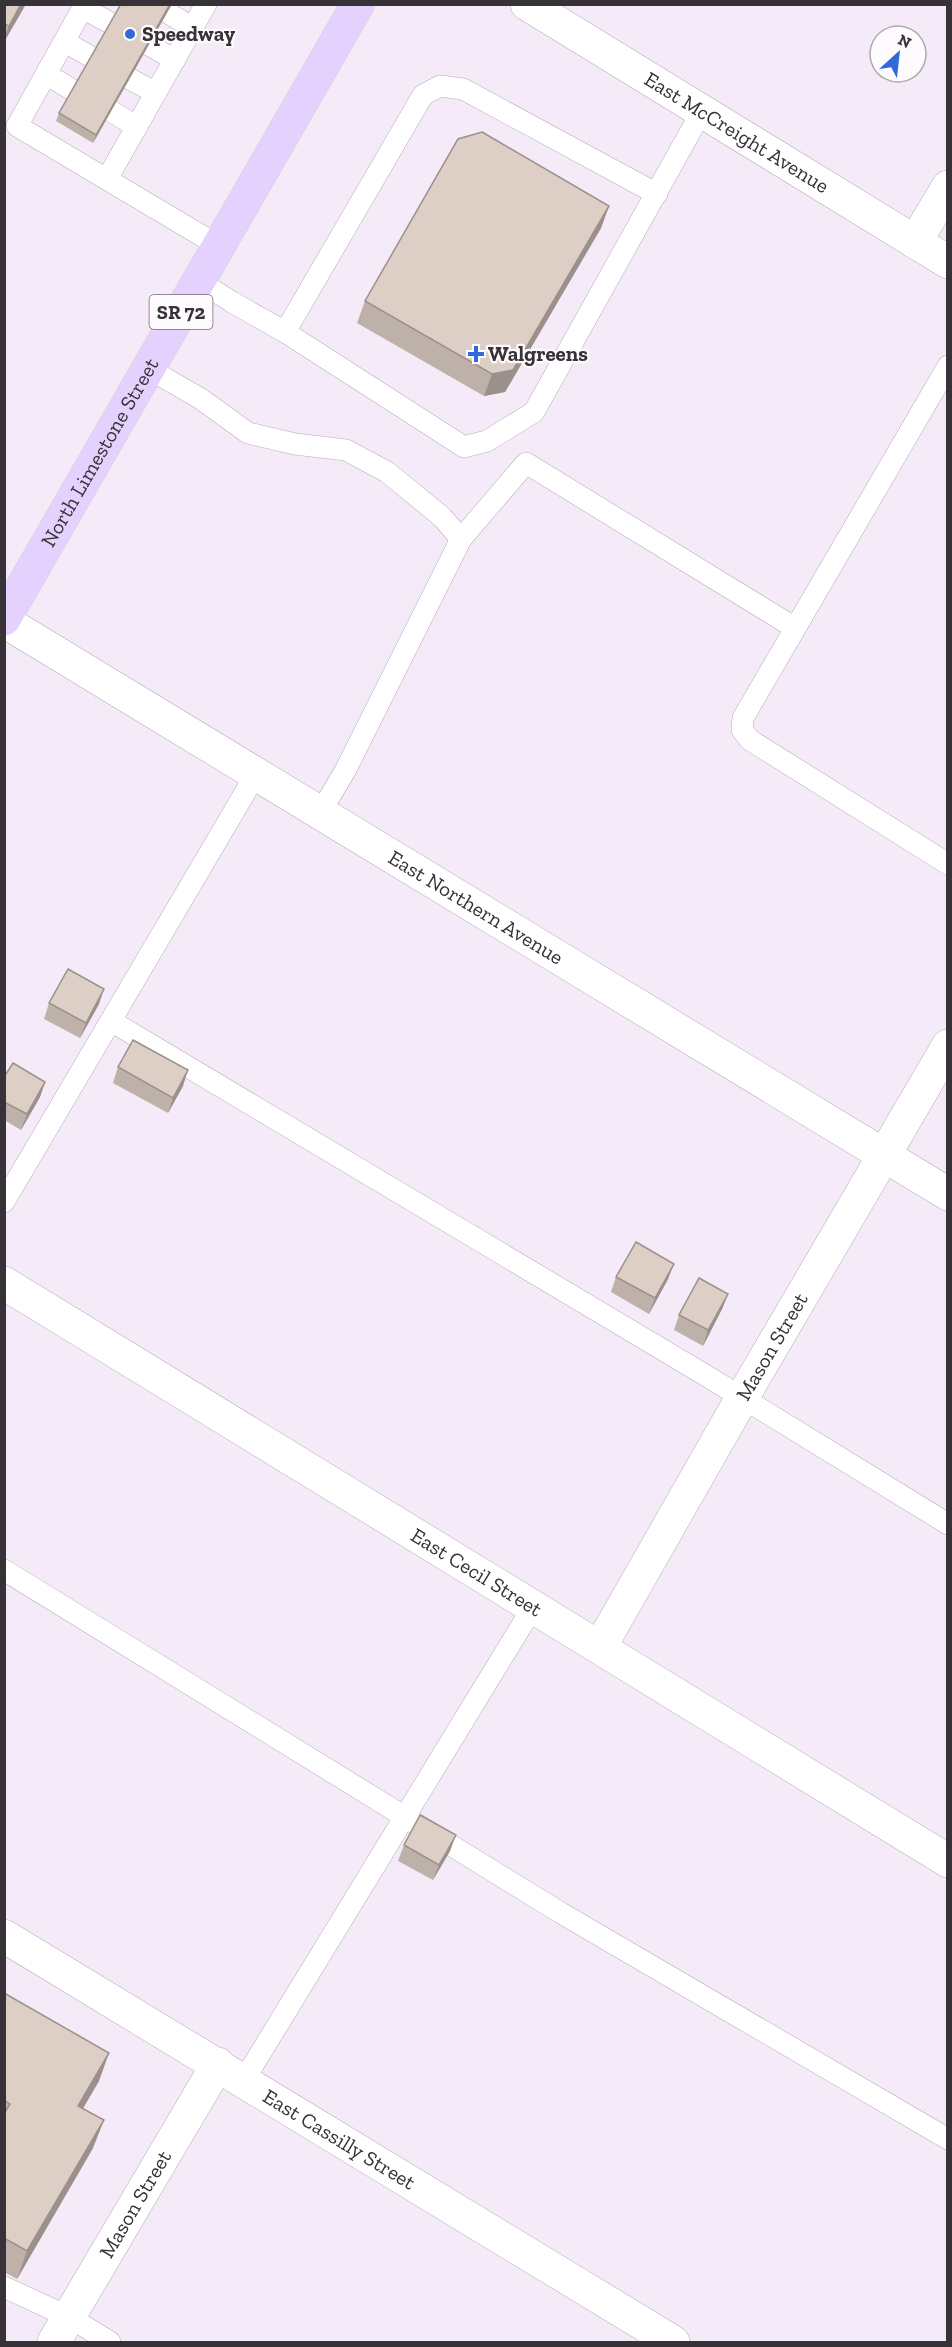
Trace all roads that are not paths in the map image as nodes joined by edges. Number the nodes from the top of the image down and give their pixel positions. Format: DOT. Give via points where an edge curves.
graph roads {
  1 [pos="206,4"];
  2 [pos="358,4"];
  3 [pos="527,4"];
  4 [pos="84,6"];
  5 [pos="168,13"];
  6 [pos="112,24"];
  7 [pos="193,28"];
  8 [pos="65,42"];
  9 [pos="149,45"];
  10 [pos="93,58"];
  11 [pos="175,60"];
  12 [pos="46,74"];
  13 [pos="130,79"];
  14 [pos="74,91"];
  15 [pos="156,93"];
  16 [pos="111,111"];
  17 [pos="702,111"];
  18 [pos="137,127"];
  19 [pos="107,179"];
  20 [pos="948,187"];
  21 [pos="657,194"];
  22 [pos="915,242"];
  23 [pos="219,246"];
  24 [pos="948,261"];
  25 [pos="199,281"];
  26 [pos="285,332"];
  27 [pos="948,366"];
  28 [pos="149,369"];
  29 [pos="462,539"];
  30 [pos="4,620"];
  31 [pos="795,628"];
  32 [pos="256,774"];
  33 [pos="320,813"];
  34 [pos="948,864"];
  35 [pos="111,1021"];
  36 [pos="948,1046"];
  37 [pos="885,1155"];
  38 [pos="948,1194"];
  39 [pos="4,1202"];
  40 [pos="4,1283"];
  41 [pos="742,1398"];
  42 [pos="948,1524"];
  43 [pos="4,1570"];
  44 [pos="533,1607"];
  45 [pos="600,1647"];
  46 [pos="406,1817"];
  47 [pos="948,1861"];
  48 [pos="4,1936"];
  49 [pos="231,2072"];
  50 [pos="948,2139"];
  51 [pos="4,2287"];
  52 [pos="61,2330"];
  53 [pos="110,2343"];
  54 [pos="674,2343"];
  1 -- 7 [label="lane"];
  2 -- 23 [label="main road, North Limestone Street / SR 72"];
  3 -- 17 [label="street, East McCreight Avenue"];
  4 -- 6 [label="lane"];
  4 -- 8 [label="lane"];
  5 -- 7 [label="lane"];
  7 -- 11 [label="lane"];
  8 -- 10 [label="lane"];
  8 -- 12 [label="lane"];
  9 -- 11 [label="lane"];
  11 -- 15 [label="lane"];
  12 -- 14 [label="lane"];
  12 -- 19 [label="lane" via="17,126"];
  13 -- 15 [label="lane"];
  15 -- 18 [label="lane"];
  16 -- 18 [label="lane"];
  17 -- 21 [label="lane"];
  17 -- 22 [label="street, East McCreight Avenue"];
  18 -- 19 [label="lane"];
  19 -- 23 [label="lane"];
  20 -- 22 [label="street"];
  21 -- 26 [label="lane" via="463,89 440,86 423,95"];
  21 -- 26 [label="lane" via="534,411 487,441 465,447"];
  22 -- 24 [label="street, East McCreight Avenue"];
  23 -- 25 [label="main road, North Limestone Street / SR 72"];
  25 -- 26 [label="lane"];
  25 -- 28 [label="main road, North Limestone Street / SR 72"];
  27 -- 31 [label="lane"];
  28 -- 29 [label="lane" via="201,399 248,433 346,450 387,472 442,517"];
  28 -- 30 [label="main road, North Limestone Street / SR 72"];
  29 -- 31 [label="lane" via="526,463"];
  29 -- 33 [label="lane"];
  30 -- 32 [label="street, East Northern Avenue"];
  31 -- 34 [label="lane" via="743,718 742,730 750,740"];
  32 -- 33 [label="street, East Northern Avenue"];
  32 -- 35 [label="lane"];
  33 -- 37 [label="street, East Northern Avenue"];
  35 -- 39 [label="lane"];
  35 -- 41 [label="lane"];
  36 -- 37 [label="street, Mason Street"];
  37 -- 38 [label="street, East Northern Avenue"];
  37 -- 41 [label="street, Mason Street"];
  40 -- 44 [label="street, East Cecil Street"];
  41 -- 42 [label="lane"];
  41 -- 45 [label="street, Mason Street"];
  43 -- 46 [label="lane"];
  44 -- 45 [label="street, East Cecil Street"];
  44 -- 46 [label="lane"];
  45 -- 47 [label="street, East Cecil Street"];
  46 -- 49 [label="lane"];
  46 -- 50 [label="lane"];
  48 -- 49 [label="street, East Cassilly Street"];
  49 -- 52 [label="street, Mason Street"];
  49 -- 54 [label="street, East Cassilly Street"];
  51 -- 52 [label="lane"];
  52 -- 53 [label="lane"];
}
